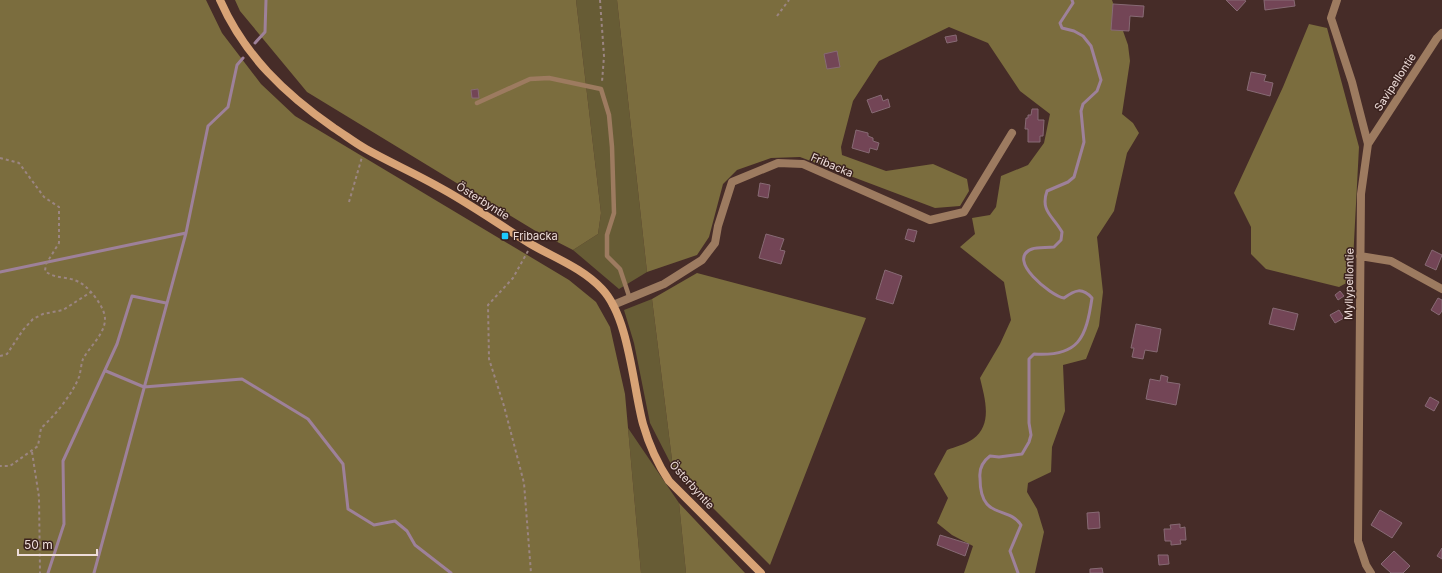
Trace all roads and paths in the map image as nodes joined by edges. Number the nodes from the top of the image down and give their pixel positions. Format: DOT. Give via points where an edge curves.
graph roads {
  1 [pos="220,0"];
  2 [pos="600,0"];
  3 [pos="789,0"];
  4 [pos="1337,0"];
  5 [pos="777,16"];
  6 [pos="1442,34"];
  7 [pos="601,90"];
  8 [pos="477,103"];
  9 [pos="1012,133"];
  10 [pos="1368,144"];
  11 [pos="364,148"];
  12 [pos="0,158"];
  13 [pos="349,202"];
  14 [pos="532,244"];
  15 [pos="1360,256"];
  16 [pos="1442,290"];
  17 [pos="91,292"];
  18 [pos="630,299"];
  19 [pos="613,305"];
  20 [pos="0,356"];
  21 [pos="32,452"];
  22 [pos="0,466"];
  23 [pos="40,573"];
  24 [pos="531,573"];
  25 [pos="761,573"];
  26 [pos="1371,573"];
  1 -- 11 [label="street, Österbyntie" via="228,19 248,49 271,75 302,105"];
  2 -- 7 [label="path" via="604,56"];
  3 -- 5 [label="path"];
  4 -- 10 [label="street, Myllypellontie" via="1331,18 1352,82"];
  6 -- 10 [label="street, Savipellontie"];
  7 -- 8 [label="lane" via="549,78 530,79"];
  7 -- 18 [label="lane" via="608,115 612,147 614,213 607,235 607,256 620,269"];
  9 -- 18 [label="street, Fribacka" via="964,212 930,220 803,164 778,163 732,182 715,243 702,260 664,284"];
  10 -- 15 [label="street, Myllypellontie" via="1361,194"];
  11 -- 13 [label="path"];
  11 -- 14 [label="street, Österbyntie" via="438,186"];
  12 -- 17 [label="path" via="19,162 44,197 59,207 59,242 46,264 46,271 50,275 70,278"];
  14 -- 19 [label="street, Österbyntie" via="589,276"];
  14 -- 24 [label="path" via="513,278 488,305 489,359 524,483"];
  15 -- 16 [label="street" via="1391,261"];
  15 -- 26 [label="street, Myllypellontie" via="1358,541"];
  17 -- 20 [label="path" via="63,310 33,319 8,354"];
  17 -- 21 [label="path" via="103,311 105,320 102,331 83,360 74,386 41,428 38,446"];
  18 -- 19 [label="street, Fribacka"];
  19 -- 25 [label="street, Österbyntie" via="622,326 643,423 660,467 669,481"];
  21 -- 22 [label="path" via="10,466"];
  21 -- 23 [label="path" via="39,497"];
}
